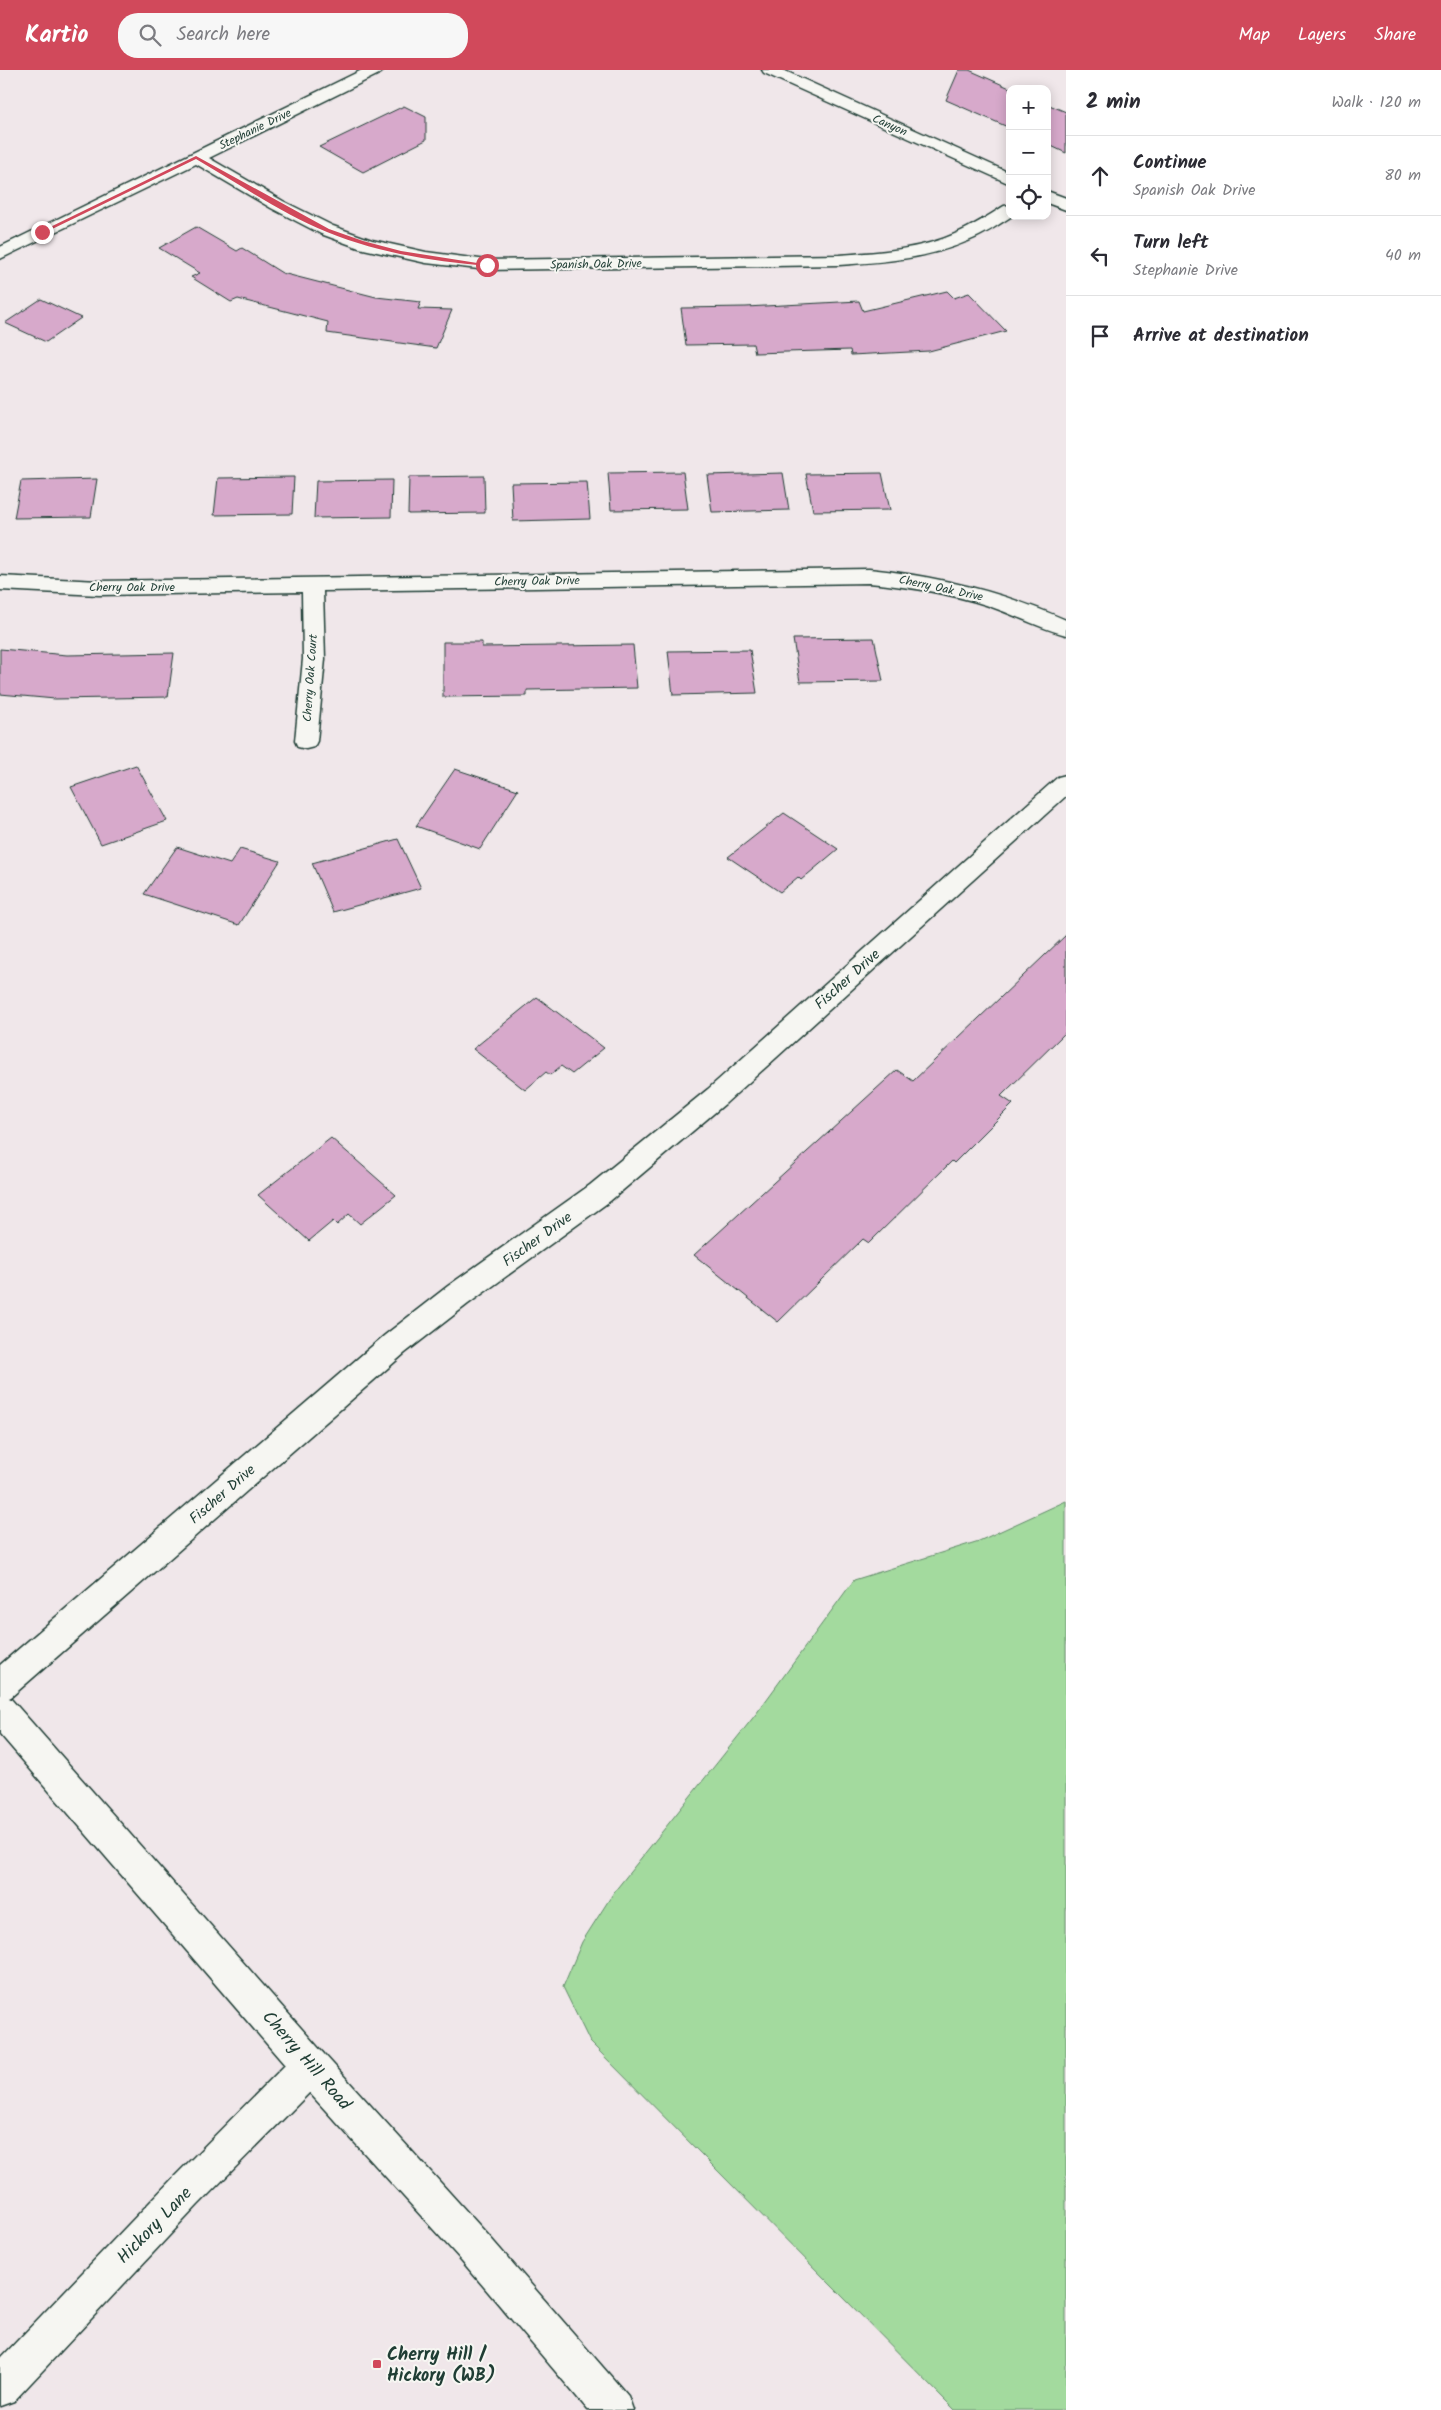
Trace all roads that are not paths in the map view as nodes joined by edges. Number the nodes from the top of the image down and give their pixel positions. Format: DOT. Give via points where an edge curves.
graph roads {
  1 [pos="375,70"];
  2 [pos="770,70"];
  3 [pos="196,157"];
  4 [pos="1006,177"];
  5 [pos="1051,198"];
  6 [pos="1066,205"];
  7 [pos="1006,212"];
  8 [pos="0,254"];
  9 [pos="0,583"];
  10 [pos="312,585"];
  11 [pos="1066,628"];
  12 [pos="306,741"];
  13 [pos="1066,783"];
  14 [pos="0,1686"];
  15 [pos="0,1710"];
  16 [pos="310,2066"];
  17 [pos="0,2387"];
  18 [pos="614,2410"];
  1 -- 3 [label="street, Stephanie Drive"];
  2 -- 4 [label="street, Canyon"];
  3 -- 7 [label="street, Spanish Oak Drive" via="291,212 336,233 400,253 487,265 830,260 888,256 957,240"];
  3 -- 8 [label="street, Stephanie Drive"];
  5 -- 6 [label="street"];
  9 -- 10 [label="street, Cherry Oak Drive" via="100,588"];
  10 -- 11 [label="street, Cherry Oak Drive" via="869,576 970,592 1029,611"];
  10 -- 12 [label="street, Cherry Oak Court" via="314,659"];
  13 -- 14 [label="street, Fischer Drive" via="716,1096 600,1193 458,1294 396,1344"];
  15 -- 16 [label="street, Cherry Hill Road"];
  16 -- 17 [label="street, Hickory Lane"];
  16 -- 18 [label="street, Cherry Hill Road" via="475,2248"];
}
